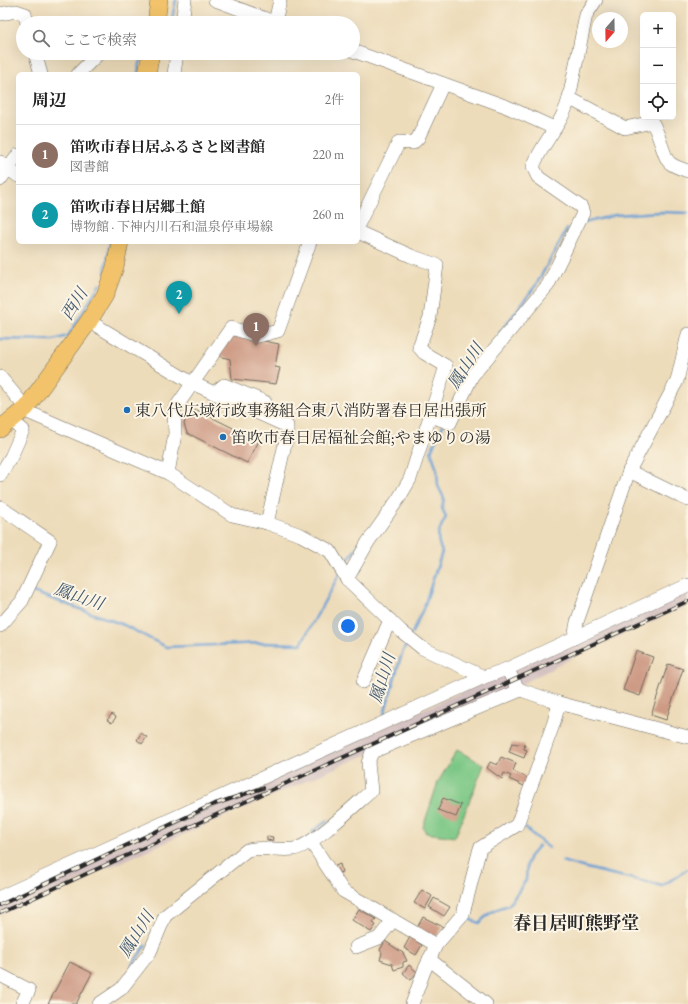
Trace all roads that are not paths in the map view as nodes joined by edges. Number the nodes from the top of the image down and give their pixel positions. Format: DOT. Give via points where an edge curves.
graph roads {
  1 [pos="159,0"];
  2 [pos="185,0"];
  3 [pos="215,0"];
  4 [pos="280,0"];
  5 [pos="596,0"];
  6 [pos="0,14"];
  7 [pos="25,16"];
  8 [pos="157,16"];
  9 [pos="183,16"];
  10 [pos="257,16"];
  11 [pos="277,16"];
  12 [pos="360,54"];
  13 [pos="37,60"];
  14 [pos="92,60"];
  15 [pos="150,60"];
  16 [pos="176,60"];
  17 [pos="40,72"];
  18 [pos="80,72"];
  19 [pos="147,72"];
  20 [pos="174,72"];
  21 [pos="443,84"];
  22 [pos="569,98"];
  23 [pos="554,128"];
  24 [pos="16,158"];
  25 [pos="9,169"];
  26 [pos="687,170"];
  27 [pos="0,180"];
  28 [pos="360,221"];
  29 [pos="360,233"];
  30 [pos="120,244"];
  31 [pos="309,244"];
  32 [pos="89,322"];
  33 [pos="688,334"];
  34 [pos="0,378"];
  35 [pos="192,383"];
  36 [pos="26,408"];
  37 [pos="439,419"];
  38 [pos="6,425"];
  39 [pos="629,471"];
  40 [pos="168,474"];
  41 [pos="0,475"];
  42 [pos="688,500"];
  43 [pos="0,507"];
  44 [pos="268,523"];
  45 [pos="347,579"];
  46 [pos="688,585"];
  47 [pos="390,620"];
  48 [pos="0,626"];
  49 [pos="574,638"];
  50 [pos="507,669"];
  51 [pos="484,677"];
  52 [pos="363,682"];
  53 [pos="519,688"];
  54 [pos="559,703"];
  55 [pos="688,737"];
  56 [pos="311,842"];
  57 [pos="0,897"];
  58 [pos="393,920"];
  59 [pos="436,945"];
  60 [pos="356,947"];
  61 [pos="429,958"];
  62 [pos="0,975"];
  63 [pos="22,1004"];
  64 [pos="99,1004"];
  65 [pos="412,1004"];
  66 [pos="486,1004"];
  1 -- 8 [label="main road"];
  2 -- 9 [label="street"];
  3 -- 10 [label="street"];
  4 -- 11 [label="street"];
  5 -- 22 [label="street" via="586,15"];
  6 -- 7 [label="street" via="16,11"];
  12 -- 21 [label="street"];
  13 -- 17 [label="street"];
  14 -- 18 [label="street"];
  15 -- 19 [label="main road"];
  16 -- 20 [label="street"];
  21 -- 23 [label="street" via="505,106"];
  21 -- 28 [label="street" via="418,138 413,143 398,142"];
  22 -- 23 [label="street" via="566,110"];
  22 -- 26 [label="street" via="625,128 652,122 658,131 667,160"];
  23 -- 37 [label="street" via="538,152 533,167 538,177 581,206 583,213 548,284 472,376 450,423"];
  24 -- 25 [label="street"];
  25 -- 27 [label="street"];
  29 -- 37 [label="street" via="437,265 430,317 420,347 446,366"];
  30 -- 32 [label="main road" via="105,295"];
  31 -- 35 [label="street" via="278,331 258,336 230,328"];
  32 -- 35 [label="street"];
  32 -- 36 [label="main road"];
  33 -- 39 [label="street" via="677,381"];
  34 -- 36 [label="street"];
  35 -- 40 [label="street" via="174,410 176,434"];
  35 -- 44 [label="street" via="287,426"];
  36 -- 38 [label="main road"];
  36 -- 40 [label="street" via="30,413"];
  37 -- 45 [label="street" via="410,479"];
  38 -- 41 [label="street" via="23,430"];
  39 -- 42 [label="street"];
  39 -- 49 [label="street" via="577,622"];
  40 -- 44 [label="street" via="232,515"];
  43 -- 48 [label="street" via="50,541 22,601"];
  44 -- 45 [label="street" via="301,534 330,551"];
  45 -- 47 [label="street"];
  46 -- 49 [label="street"];
  47 -- 51 [label="street" via="422,648"];
  47 -- 52 [label="street"];
  49 -- 50 [label="street"];
  50 -- 51 [label="street"];
  50 -- 53 [label="street"];
  51 -- 57 [label="street"];
  53 -- 54 [label="street"];
  53 -- 56 [label="street" via="372,752 368,763 371,791"];
  54 -- 55 [label="street"];
  54 -- 59 [label="street" via="517,825 480,848 463,914"];
  56 -- 58 [label="street" via="343,891"];
  56 -- 64 [label="street" via="294,849 260,847 247,850 164,916 150,952 121,989"];
  58 -- 59 [label="street"];
  58 -- 60 [label="street" via="379,938"];
  59 -- 61 [label="street"];
  61 -- 65 [label="street"];
  61 -- 66 [label="street"];
  62 -- 63 [label="street" via="29,990"];
}
